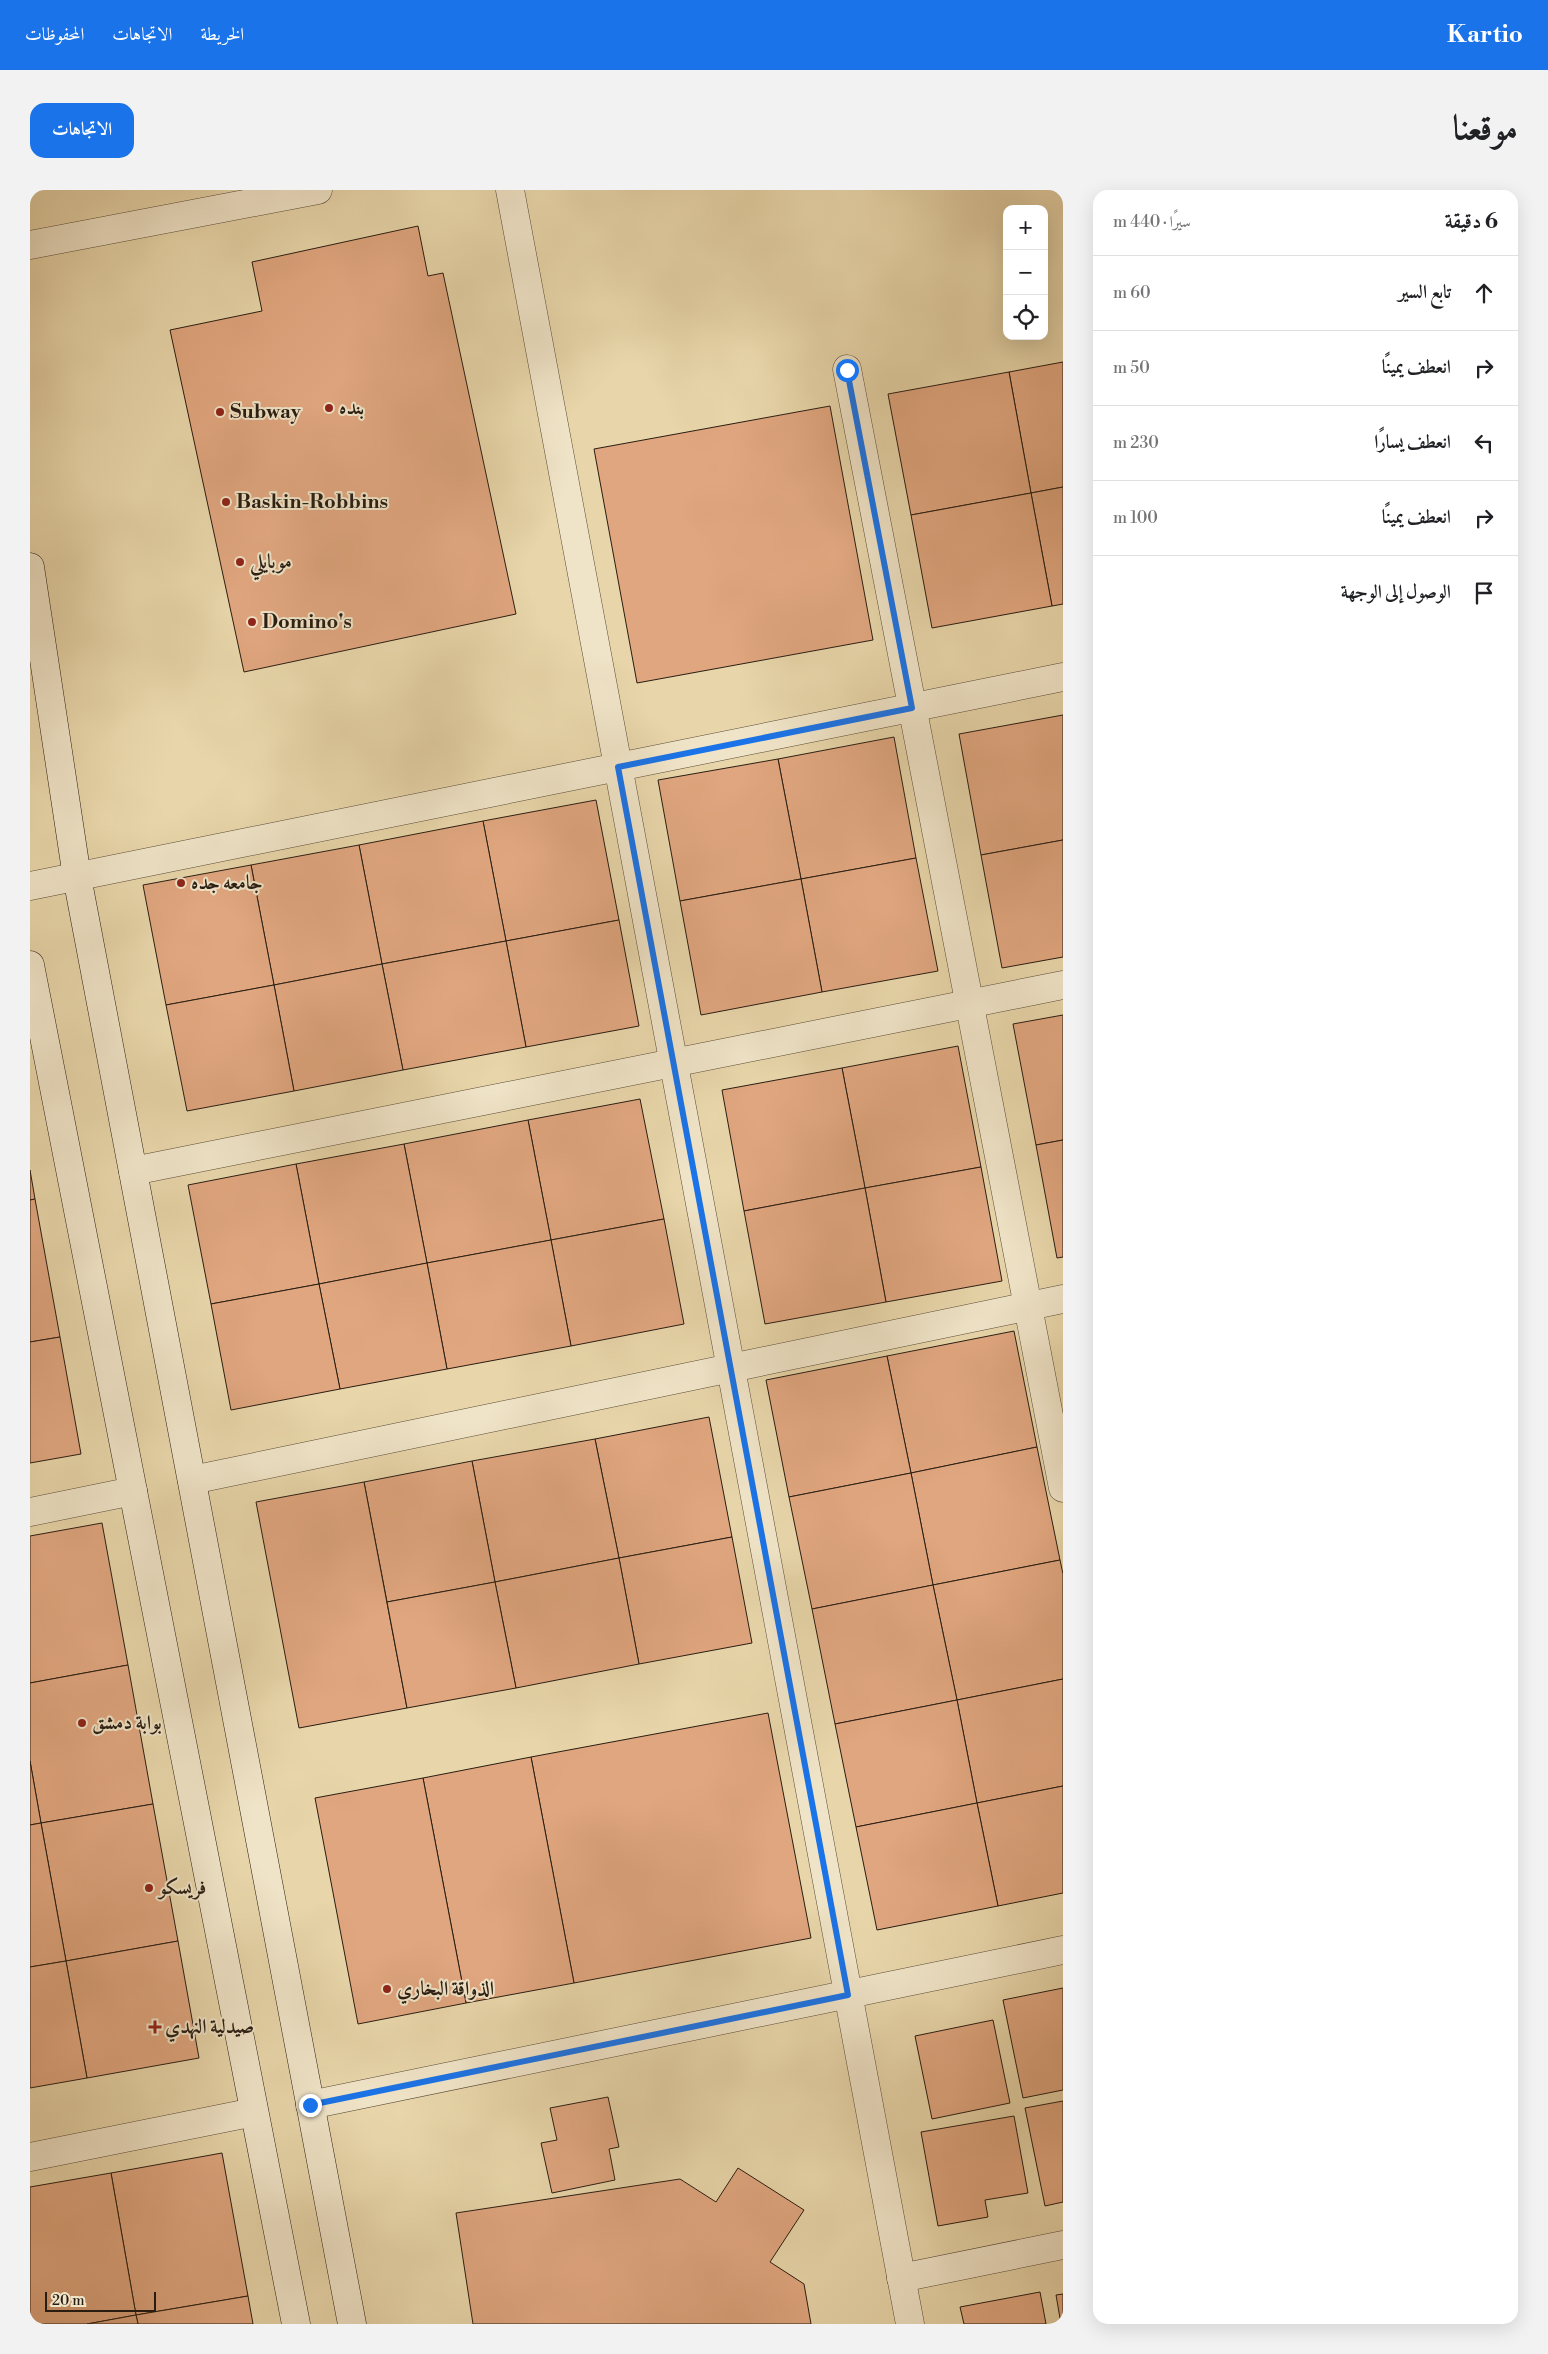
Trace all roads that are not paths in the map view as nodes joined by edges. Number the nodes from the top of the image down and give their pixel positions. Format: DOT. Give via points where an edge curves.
graph roads {
  1 [pos="318,190"];
  2 [pos="510,190"];
  3 [pos="30,245"];
  4 [pos="847,370"];
  5 [pos="30,567"];
  6 [pos="1063,677"];
  7 [pos="912,708"];
  8 [pos="618,767"];
  9 [pos="77,877"];
  10 [pos="30,886"];
  11 [pos="30,965"];
  12 [pos="1063,985"];
  13 [pos="970,1004"];
  14 [pos="674,1064"];
  15 [pos="133,1171"];
  16 [pos="1063,1299"];
  17 [pos="1028,1306"];
  18 [pos="731,1368"];
  19 [pos="192,1480"];
  20 [pos="1063,1488"];
  21 [pos="133,1491"];
  22 [pos="30,1512"];
  23 [pos="1063,1950"];
  24 [pos="848,1995"];
  25 [pos="310,2105"];
  26 [pos="254,2112"];
  27 [pos="30,2157"];
  28 [pos="1063,2245"];
  29 [pos="901,2278"];
  30 [pos="296,2324"];
  31 [pos="352,2324"];
  32 [pos="910,2324"];
  1 -- 3 [label="street"];
  2 -- 8 [label="street"];
  4 -- 7 [label="street"];
  5 -- 9 [label="street"];
  6 -- 7 [label="street"];
  7 -- 8 [label="street"];
  7 -- 13 [label="street"];
  8 -- 9 [label="street"];
  8 -- 14 [label="street"];
  9 -- 10 [label="street"];
  9 -- 15 [label="street"];
  11 -- 21 [label="street"];
  12 -- 13 [label="street"];
  13 -- 14 [label="street"];
  13 -- 17 [label="street"];
  14 -- 15 [label="street"];
  14 -- 18 [label="street"];
  15 -- 19 [label="street"];
  16 -- 17 [label="street"];
  17 -- 18 [label="street"];
  17 -- 20 [label="street"];
  18 -- 19 [label="street"];
  18 -- 24 [label="street"];
  19 -- 25 [label="street"];
  21 -- 22 [label="street"];
  21 -- 26 [label="street"];
  23 -- 24 [label="street"];
  24 -- 25 [label="street"];
  24 -- 29 [label="street"];
  25 -- 31 [label="street"];
  26 -- 27 [label="street"];
  26 -- 30 [label="street"];
  28 -- 29 [label="street"];
  29 -- 32 [label="street"];
}
